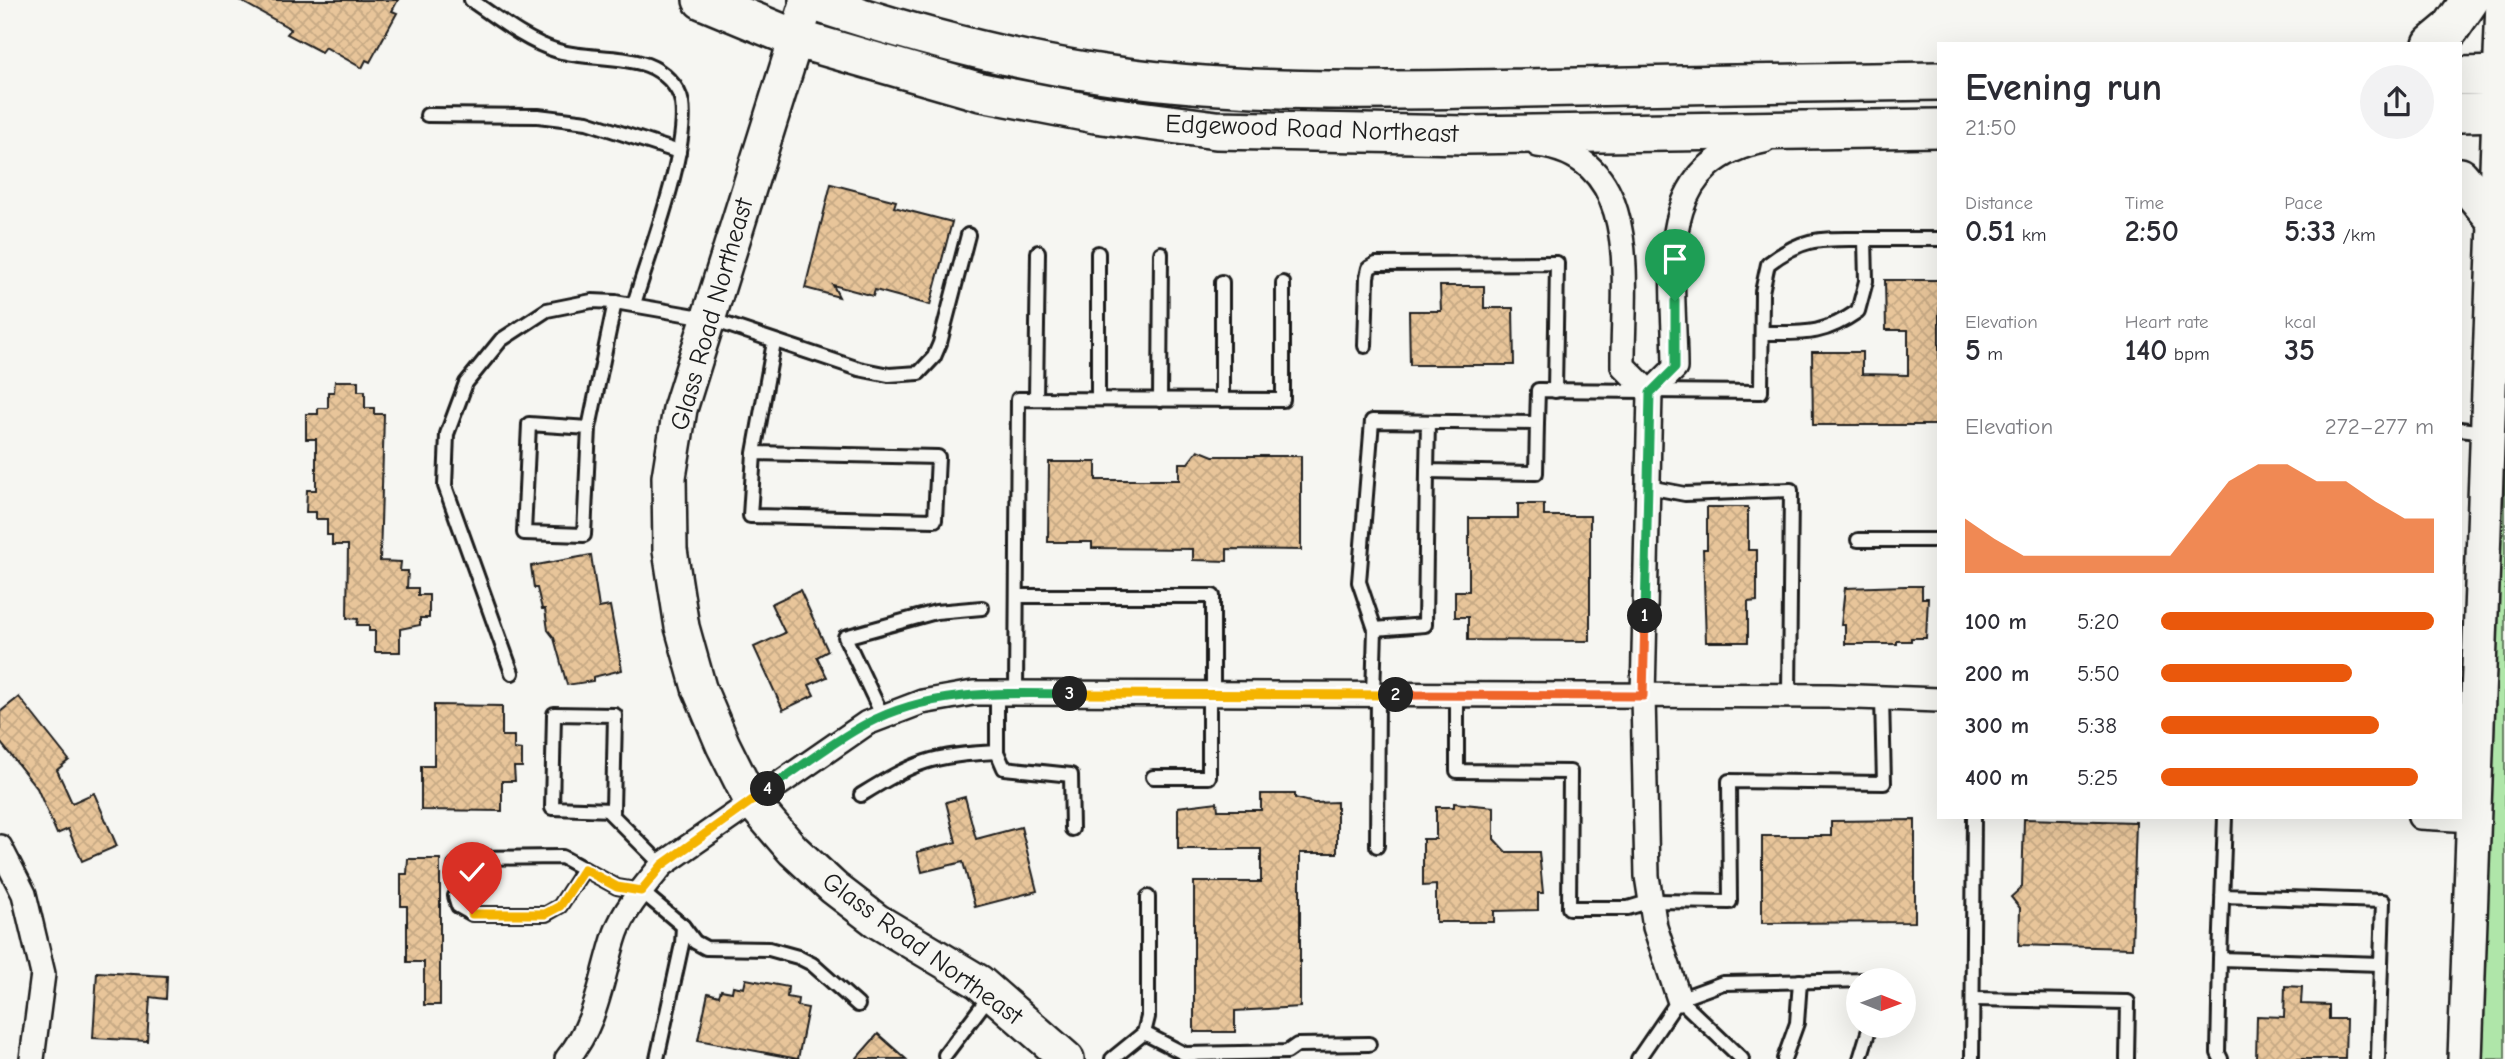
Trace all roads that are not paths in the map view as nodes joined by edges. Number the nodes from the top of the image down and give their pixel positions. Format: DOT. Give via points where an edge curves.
graph roads {
  1 [pos="471,0"];
  2 [pos="702,0"];
  3 [pos="808,0"];
  4 [pos="2470,0"];
  5 [pos="2503,0"];
  6 [pos="794,38"];
  7 [pos="2434,42"];
  8 [pos="2502,75"];
  9 [pos="2462,76"];
  10 [pos="1937,81"];
  11 [pos="2502,112"];
  12 [pos="2462,113"];
  13 [pos="427,115"];
  14 [pos="1937,128"];
  15 [pos="1812,132"];
  16 [pos="1466,135"];
  17 [pos="679,152"];
  18 [pos="2462,179"];
  19 [pos="2500,213"];
  20 [pos="968,235"];
  21 [pos="1865,239"];
  22 [pos="1937,239"];
  23 [pos="1038,252"];
  24 [pos="1098,253"];
  25 [pos="1161,253"];
  26 [pos="1222,282"];
  27 [pos="1283,283"];
  28 [pos="615,302"];
  29 [pos="634,304"];
  30 [pos="707,318"];
  31 [pos="1762,333"];
  32 [pos="774,342"];
  33 [pos="1365,346"];
  34 [pos="1555,391"];
  35 [pos="1650,393"];
  36 [pos="1036,399"];
  37 [pos="1098,399"];
  38 [pos="1160,400"];
  39 [pos="1222,400"];
  40 [pos="1428,422"];
  41 [pos="1537,423"];
  42 [pos="589,428"];
  43 [pos="2474,430"];
  44 [pos="754,453"];
  45 [pos="1427,471"];
  46 [pos="1648,487"];
  47 [pos="1858,540"];
  48 [pos="1937,540"];
  49 [pos="1017,596"];
  50 [pos="982,608"];
  51 [pos="1375,628"];
  52 [pos="512,673"];
  53 [pos="1007,693"];
  54 [pos="1211,694"];
  55 [pos="1376,695"];
  56 [pos="1457,695"];
  57 [pos="1643,696"];
  58 [pos="1789,696"];
  59 [pos="1882,698"];
  60 [pos="1937,700"];
  61 [pos="883,717"];
  62 [pos="997,752"];
  63 [pos="2467,763"];
  64 [pos="1153,777"];
  65 [pos="861,795"];
  66 [pos="751,801"];
  67 [pos="607,810"];
  68 [pos="1974,819"];
  69 [pos="2225,819"];
  70 [pos="2455,819"];
  71 [pos="2472,820"];
  72 [pos="1072,829"];
  73 [pos="1377,846"];
  74 [pos="0,847"];
  75 [pos="662,865"];
  76 [pos="584,869"];
  77 [pos="454,882"];
  78 [pos="641,891"];
  79 [pos="454,897"];
  80 [pos="1149,897"];
  81 [pos="2222,897"];
  82 [pos="1651,901"];
  83 [pos="683,926"];
  84 [pos="2220,959"];
  85 [pos="2381,964"];
  86 [pos="1846,980"];
  87 [pos="1800,981"];
  88 [pos="992,993"];
  89 [pos="1679,999"];
  90 [pos="1974,999"];
  91 [pos="858,1005"];
  92 [pos="1144,1033"];
  93 [pos="1866,1038"];
  94 [pos="1369,1044"];
  95 [pos="945,1055"];
  96 [pos="1258,1056"];
  97 [pos="39,1057"];
  98 [pos="567,1059"];
  99 [pos="657,1059"];
  100 [pos="1067,1059"];
  101 [pos="1112,1059"];
  102 [pos="1638,1059"];
  103 [pos="1742,1059"];
  104 [pos="1784,1059"];
  105 [pos="1860,1059"];
  106 [pos="1972,1059"];
  107 [pos="2127,1059"];
  108 [pos="2221,1059"];
  109 [pos="2378,1059"];
  110 [pos="2465,1059"];
  1 -- 17 [label="lane" via="541,46 658,70 679,93"];
  2 -- 6 [label="main road, Edgewood Road Northeast"];
  3 -- 6 [label="street, Glass Road Northeast"];
  3 -- 10 [label="main road, Edgewood Road Northeast" via="995,55 1094,73 1237,87 1377,91"];
  4 -- 7 [label="main road"];
  5 -- 8 [label="street"];
  6 -- 16 [label="main road, Edgewood Road Northeast" via="981,92 1095,114 1216,130"];
  6 -- 30 [label="street, Glass Road Northeast"];
  8 -- 9 [label="main road"];
  8 -- 11 [label="street"];
  11 -- 12 [label="main road"];
  11 -- 19 [label="street"];
  13 -- 17 [label="lane" via="538,116 587,122"];
  14 -- 15 [label="main road, Edgewood Road Northeast"];
  15 -- 16 [label="main road, Edgewood Road Northeast"];
  15 -- 35 [label="street" via="1740,146 1705,167 1683,198 1674,233 1675,368"];
  16 -- 35 [label="street" via="1557,147 1595,168 1615,201 1622,240 1623,366"];
  17 -- 29 [label="lane"];
  18 -- 19 [label="main road"];
  19 -- 43 [label="street"];
  20 -- 32 [label="lane" via="940,343 919,373 889,375 859,369"];
  21 -- 22 [label="lane"];
  21 -- 31 [label="lane" via="1816,239 1793,245 1768,264 1762,292"];
  21 -- 31 [label="lane" via="1866,281 1858,311 1834,328"];
  23 -- 36 [label="lane"];
  24 -- 37 [label="lane"];
  25 -- 38 [label="lane"];
  26 -- 39 [label="lane"];
  27 -- 39 [label="lane" via="1283,400"];
  28 -- 29 [label="lane"];
  28 -- 42 [label="lane"];
  28 -- 52 [label="lane" via="592,301 547,310 501,340 466,383 447,434 445,486"];
  29 -- 30 [label="lane"];
  30 -- 32 [label="lane"];
  30 -- 66 [label="street, Glass Road Northeast" via="680,409 669,477 670,550 682,628 699,688"];
  31 -- 35 [label="lane" via="1761,392"];
  32 -- 44 [label="lane"];
  33 -- 34 [label="lane" via="1367,276 1376,264 1557,262"];
  34 -- 35 [label="lane"];
  34 -- 41 [label="lane" via="1538,390"];
  35 -- 46 [label="street"];
  36 -- 37 [label="lane"];
  36 -- 49 [label="lane" via="1018,399"];
  37 -- 38 [label="lane"];
  38 -- 39 [label="lane"];
  40 -- 41 [label="lane"];
  40 -- 45 [label="lane"];
  40 -- 51 [label="lane" via="1372,421 1359,582"];
  41 -- 45 [label="lane" via="1536,473"];
  42 -- 42 [label="lane" via="584,535 524,533 529,424"];
  43 -- 63 [label="street"];
  44 -- 44 [label="lane" via="750,516 935,520 938,457"];
  45 -- 51 [label="lane" via="1425,625"];
  46 -- 57 [label="street"];
  46 -- 58 [label="lane" via="1685,494 1791,490"];
  47 -- 48 [label="lane"];
  49 -- 53 [label="lane"];
  49 -- 54 [label="lane" via="1213,596"];
  50 -- 61 [label="lane" via="936,612 845,636"];
  51 -- 55 [label="lane"];
  53 -- 54 [label="street"];
  53 -- 61 [label="street" via="973,693 922,702"];
  53 -- 62 [label="lane"];
  54 -- 55 [label="street"];
  54 -- 64 [label="lane" via="1209,778"];
  55 -- 56 [label="street"];
  55 -- 73 [label="lane"];
  56 -- 57 [label="street"];
  56 -- 82 [label="lane" via="1457,771 1570,772 1569,908 1628,908"];
  57 -- 58 [label="street"];
  57 -- 82 [label="street"];
  58 -- 59 [label="street"];
  59 -- 60 [label="street"];
  59 -- 82 [label="lane" via="1884,783 1729,781 1730,902"];
  61 -- 66 [label="street" via="867,723"];
  62 -- 65 [label="lane" via="932,758"];
  62 -- 72 [label="lane" via="1004,768 1071,775"];
  63 -- 71 [label="street"];
  66 -- 75 [label="street"];
  66 -- 88 [label="street, Glass Road Northeast" via="793,850 845,896"];
  67 -- 67 [label="lane" via="613,810 615,715 554,714 552,808"];
  67 -- 75 [label="lane"];
  68 -- 90 [label="lane"];
  69 -- 81 [label="lane"];
  70 -- 71 [label="street"];
  71 -- 110 [label="street"];
  74 -- 97 [label="street" via="24,894 43,974"];
  75 -- 78 [label="street"];
  76 -- 77 [label="lane" via="562,857 465,858 455,866"];
  76 -- 78 [label="lane" via="617,887"];
  76 -- 79 [label="lane" via="560,906 545,914 472,914 458,906"];
  78 -- 83 [label="lane"];
  78 -- 98 [label="street" via="617,931 601,996 581,1042"];
  80 -- 92 [label="lane"];
  81 -- 84 [label="lane"];
  81 -- 85 [label="lane" via="2383,901"];
  82 -- 89 [label="street"];
  83 -- 91 [label="lane" via="706,948 768,949 798,957"];
  83 -- 99 [label="lane"];
  84 -- 85 [label="lane"];
  84 -- 108 [label="lane"];
  85 -- 109 [label="lane"];
  86 -- 87 [label="lane"];
  87 -- 89 [label="lane" via="1723,983"];
  87 -- 104 [label="lane" via="1797,1023"];
  88 -- 95 [label="lane"];
  88 -- 100 [label="street, Glass Road Northeast"];
  89 -- 102 [label="lane"];
  89 -- 103 [label="lane"];
  90 -- 106 [label="lane"];
  90 -- 107 [label="lane" via="2128,1002"];
  92 -- 96 [label="lane" via="1185,1054"];
  92 -- 101 [label="lane"];
  93 -- 105 [label="lane"];
  94 -- 96 [label="lane" via="1297,1045 1287,1052"];
}
